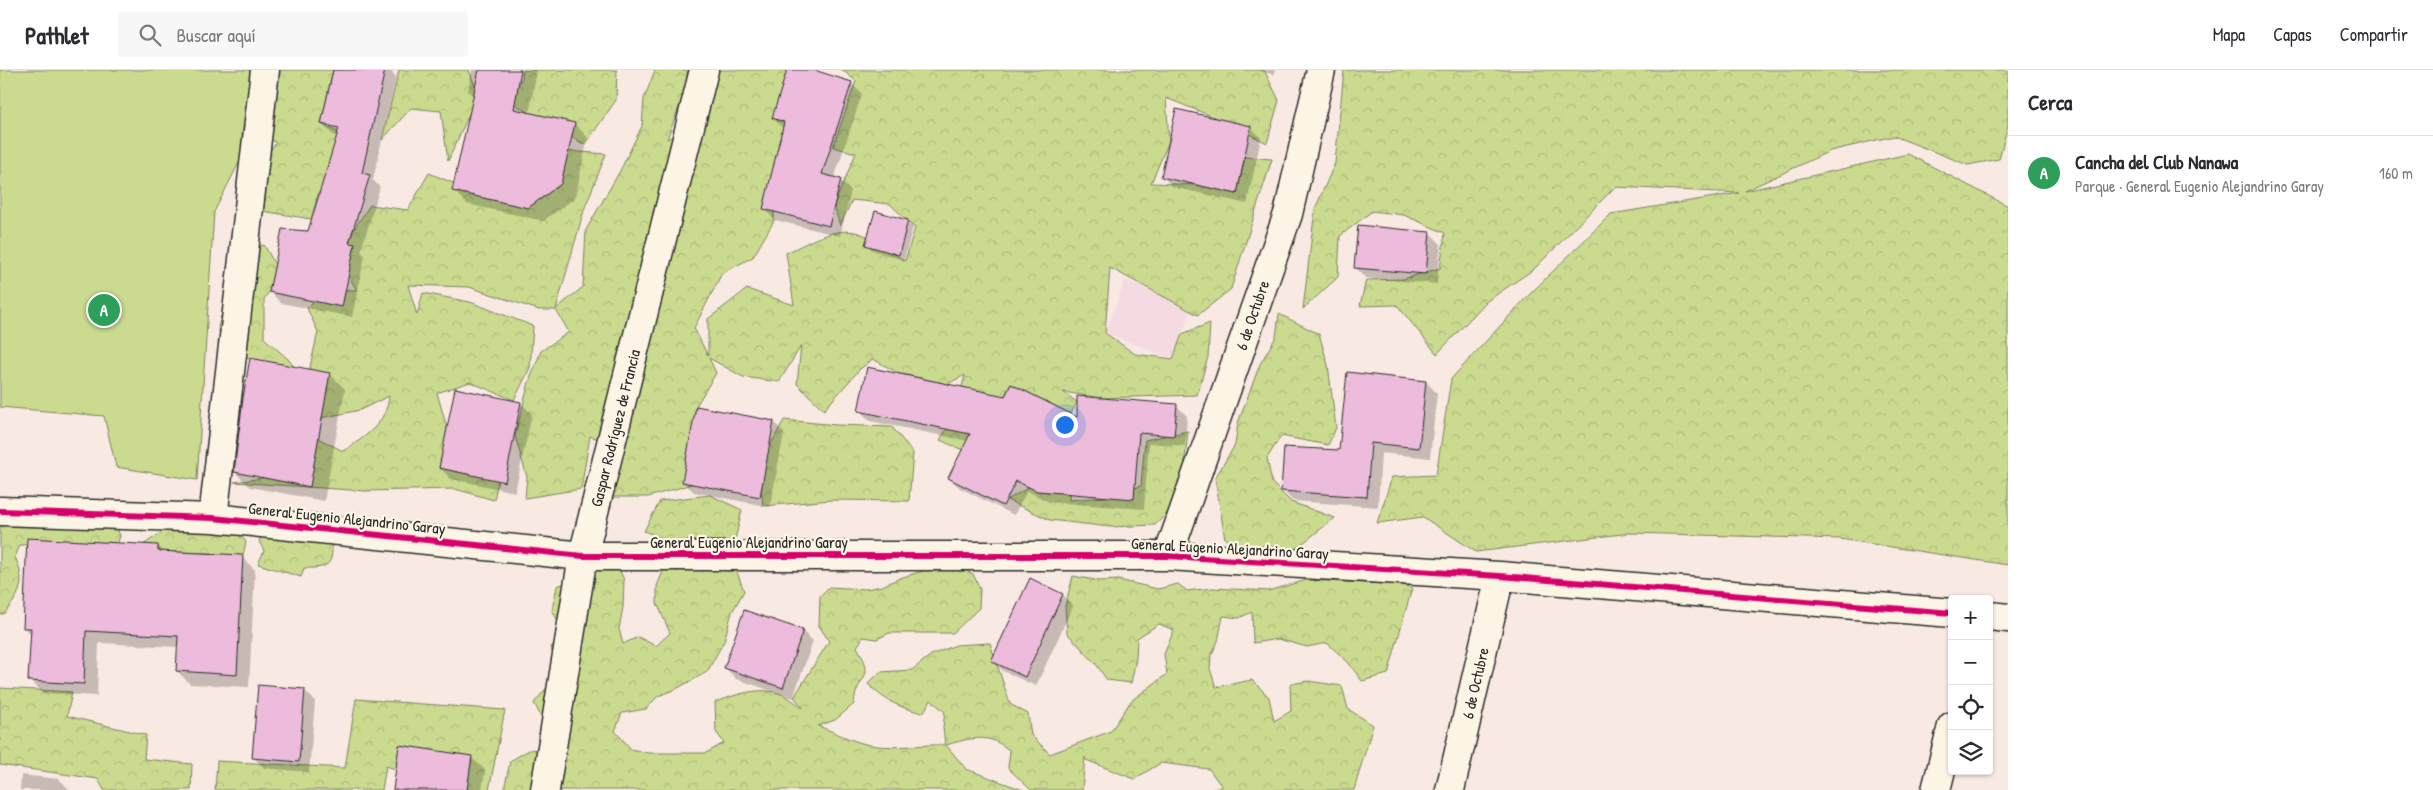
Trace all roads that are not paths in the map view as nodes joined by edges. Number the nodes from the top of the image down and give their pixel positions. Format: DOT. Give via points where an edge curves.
graph roads {
  1 [pos="265,70"];
  2 [pos="704,70"];
  3 [pos="1321,70"];
  4 [pos="0,511"];
  5 [pos="213,518"];
  6 [pos="583,556"];
  7 [pos="1168,556"];
  8 [pos="1500,576"];
  9 [pos="1948,613"];
  10 [pos="1993,616"];
  11 [pos="2008,618"];
  12 [pos="1951,730"];
  13 [pos="545,790"];
  14 [pos="1450,790"];
  15 [pos="1936,790"];
  1 -- 5 [label="street"];
  2 -- 6 [label="street, Gaspar Rodríguez de Francia"];
  3 -- 7 [label="street, 6 de Octubre" via="1288,214"];
  4 -- 5 [label="street, General Eugenio Alejandrino Garay"];
  5 -- 6 [label="street, General Eugenio Alejandrino Garay"];
  6 -- 7 [label="street, General Eugenio Alejandrino Garay"];
  6 -- 13 [label="street, Gaspar Rodríguez de Francia"];
  7 -- 8 [label="street, General Eugenio Alejandrino Garay"];
  8 -- 9 [label="street, General Eugenio Alejandrino Garay"];
  8 -- 14 [label="street, 6 de Octubre"];
  10 -- 11 [label="street"];
  12 -- 15 [label="street"];
}
